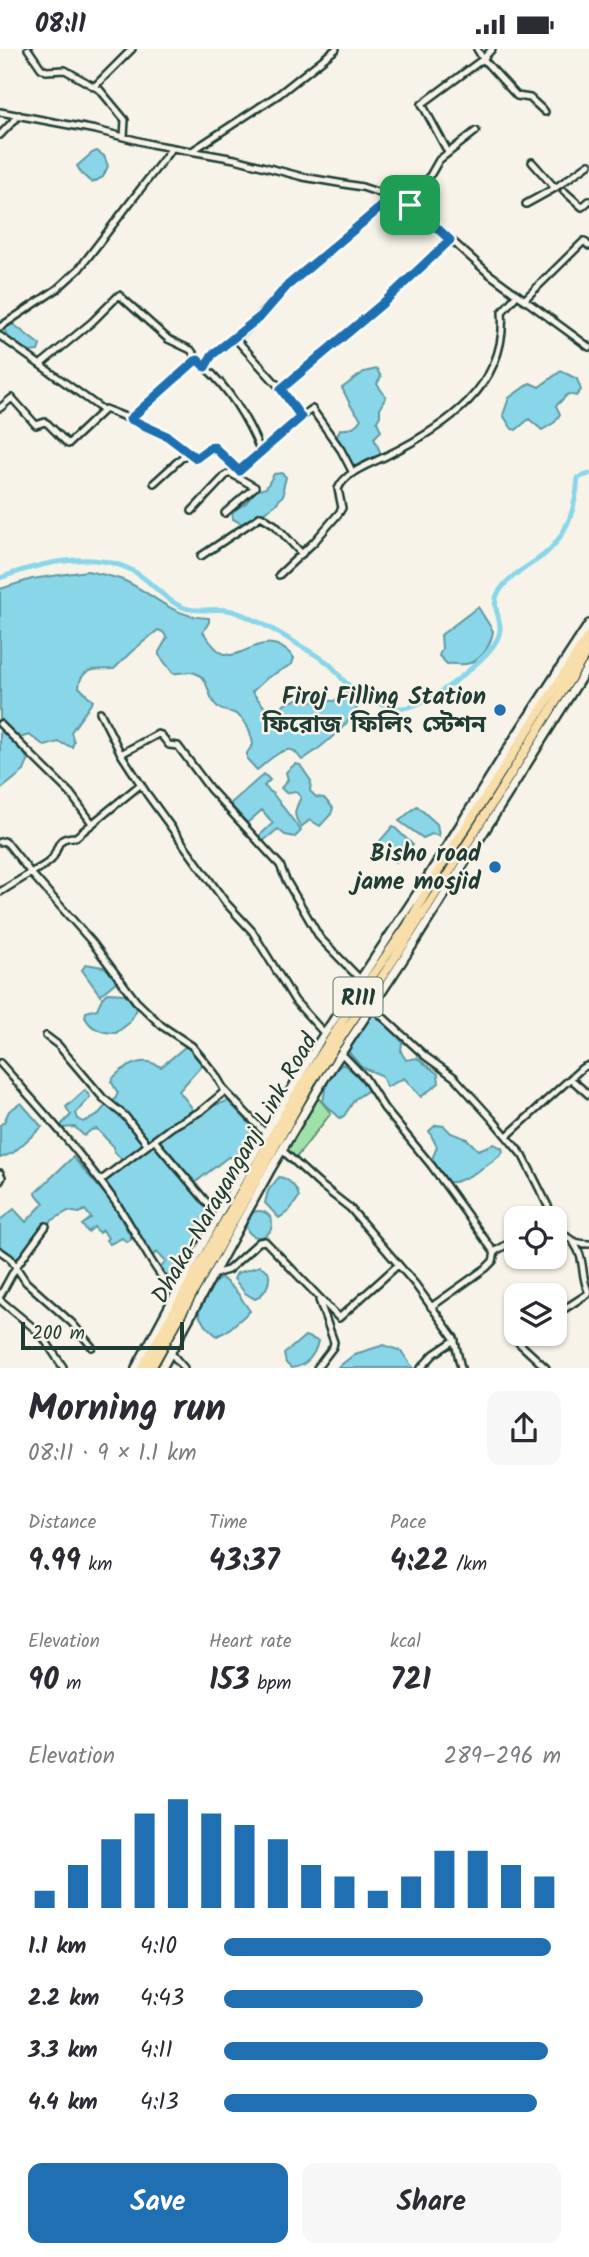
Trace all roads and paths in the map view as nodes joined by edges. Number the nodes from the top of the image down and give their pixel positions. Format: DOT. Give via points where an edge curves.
graph roads {
  1 [pos="28,49"];
  2 [pos="132,49"];
  3 [pos="336,49"];
  4 [pos="477,49"];
  5 [pos="492,49"];
  6 [pos="483,59"];
  7 [pos="95,86"];
  8 [pos="0,112"];
  9 [pos="545,112"];
  10 [pos="19,115"];
  11 [pos="476,131"];
  12 [pos="0,135"];
  13 [pos="124,137"];
  14 [pos="172,148"];
  15 [pos="192,151"];
  16 [pos="447,152"];
  17 [pos="533,162"];
  18 [pos="589,164"];
  19 [pos="555,188"];
  20 [pos="564,191"];
  21 [pos="396,198"];
  22 [pos="589,201"];
  23 [pos="526,204"];
  24 [pos="410,205"];
  25 [pos="450,240"];
  26 [pos="589,246"];
  27 [pos="517,295"];
  28 [pos="524,300"];
  29 [pos="0,327"];
  30 [pos="0,336"];
  31 [pos="234,337"];
  32 [pos="589,347"];
  33 [pos="198,360"];
  34 [pos="41,364"];
  35 [pos="205,367"];
  36 [pos="281,389"];
  37 [pos="0,408"];
  38 [pos="103,410"];
  39 [pos="301,417"];
  40 [pos="130,419"];
  41 [pos="189,452"];
  42 [pos="261,452"];
  43 [pos="233,471"];
  44 [pos="352,473"];
  45 [pos="153,482"];
  46 [pos="192,511"];
  47 [pos="225,513"];
  48 [pos="302,554"];
  49 [pos="201,556"];
  50 [pos="279,575"];
  51 [pos="589,624"];
  52 [pos="589,635"];
  53 [pos="589,649"];
  54 [pos="589,665"];
  55 [pos="555,696"];
  56 [pos="100,712"];
  57 [pos="0,724"];
  58 [pos="121,754"];
  59 [pos="141,784"];
  60 [pos="92,823"];
  61 [pos="0,842"];
  62 [pos="466,851"];
  63 [pos="31,873"];
  64 [pos="0,892"];
  65 [pos="422,893"];
  66 [pos="361,980"];
  67 [pos="372,1006"];
  68 [pos="324,1033"];
  69 [pos="46,1036"];
  70 [pos="341,1053"];
  71 [pos="0,1063"];
  72 [pos="589,1065"];
  73 [pos="571,1079"];
  74 [pos="225,1091"];
  75 [pos="589,1095"];
  76 [pos="265,1133"];
  77 [pos="507,1136"];
  78 [pos="154,1140"];
  79 [pos="148,1145"];
  80 [pos="282,1150"];
  81 [pos="0,1173"];
  82 [pos="0,1181"];
  83 [pos="100,1181"];
  84 [pos="209,1205"];
  85 [pos="548,1206"];
  86 [pos="46,1226"];
  87 [pos="567,1237"];
  88 [pos="574,1243"];
  89 [pos="589,1244"];
  90 [pos="504,1246"];
  91 [pos="0,1251"];
  92 [pos="495,1252"];
  93 [pos="398,1265"];
  94 [pos="16,1267"];
  95 [pos="214,1274"];
  96 [pos="589,1293"];
  97 [pos="176,1294"];
  98 [pos="318,1297"];
  99 [pos="0,1298"];
  100 [pos="431,1307"];
  101 [pos="567,1307"];
  102 [pos="456,1340"];
  103 [pos="522,1346"];
  104 [pos="92,1347"];
  105 [pos="171,1353"];
  106 [pos="142,1366"];
  107 [pos="63,1367"];
  108 [pos="162,1368"];
  109 [pos="184,1368"];
  110 [pos="317,1368"];
  111 [pos="421,1368"];
  112 [pos="461,1368"];
  113 [pos="545,1368"];
  1 -- 7 [label="street" via="46,71 65,70"];
  2 -- 7 [label="street"];
  3 -- 15 [label="street" via="278,95"];
  4 -- 6 [label="street"];
  5 -- 6 [label="street"];
  6 -- 9 [label="street" via="517,96 530,98"];
  6 -- 16 [label="street" via="422,104"];
  7 -- 13 [label="street" via="125,121"];
  8 -- 10 [label="street"];
  10 -- 12 [label="street"];
  10 -- 13 [label="street"];
  11 -- 16 [label="street"];
  13 -- 14 [label="street"];
  14 -- 15 [label="street"];
  14 -- 29 [label="street" via="79,269"];
  15 -- 21 [label="street"];
  16 -- 24 [label="street"];
  17 -- 19 [label="street"];
  18 -- 19 [label="street"];
  19 -- 23 [label="street"];
  20 -- 22 [label="street" via="582,207"];
  21 -- 24 [label="street"];
  21 -- 31 [label="street" via="287,286 261,316"];
  24 -- 25 [label="street"];
  25 -- 27 [label="street"];
  25 -- 36 [label="street"];
  26 -- 28 [label="street" via="584,241"];
  27 -- 28 [label="street"];
  27 -- 44 [label="street" via="502,312 503,331 490,376 480,389 422,437"];
  28 -- 32 [label="street"];
  30 -- 34 [label="street"];
  31 -- 35 [label="street"];
  31 -- 36 [label="street"];
  33 -- 34 [label="street" via="119,295"];
  33 -- 35 [label="street"];
  33 -- 40 [label="street"];
  34 -- 38 [label="street"];
  35 -- 42 [label="street" via="250,425"];
  36 -- 39 [label="street"];
  37 -- 38 [label="street" via="12,398 36,425 45,422 68,444"];
  38 -- 40 [label="street"];
  39 -- 42 [label="street"];
  39 -- 44 [label="street" via="312,409"];
  40 -- 41 [label="street"];
  41 -- 43 [label="street" via="196,458 214,447"];
  41 -- 45 [label="street"];
  42 -- 43 [label="street"];
  43 -- 46 [label="street"];
  43 -- 47 [label="street" via="255,487"];
  44 -- 48 [label="street" via="338,489 340,513"];
  48 -- 49 [label="street" via="261,516"];
  48 -- 50 [label="street"];
  51 -- 55 [label="street"];
  52 -- 55 [label="main road, Dhaka-Narayanganj Link Road / R111"];
  53 -- 55 [label="main road, Dhaka-Narayanganj Link Road / R111"];
  54 -- 55 [label="street"];
  55 -- 62 [label="main road, Dhaka-Narayanganj Link Road / R111"];
  55 -- 65 [label="main road, Dhaka-Narayanganj Link Road / R111" via="470,815"];
  56 -- 58 [label="street"];
  57 -- 60 [label="street" via="70,793"];
  58 -- 59 [label="street"];
  58 -- 66 [label="street" via="158,734 169,745 178,746 209,789 280,865 320,938"];
  59 -- 60 [label="street"];
  59 -- 68 [label="street" via="226,903 252,931 295,1001"];
  60 -- 63 [label="street" via="76,837 64,839 52,859"];
  61 -- 63 [label="street" via="8,844"];
  62 -- 67 [label="street"];
  62 -- 106 [label="main road, Dhaka-Narayanganj Link Road / R111" via="311,1082"];
  63 -- 64 [label="street"];
  63 -- 74 [label="street" via="92,941 136,1001 192,1046"];
  65 -- 66 [label="street"];
  65 -- 106 [label="main road, Dhaka-Narayanganj Link Road / R111" via="407,926 292,1101"];
  66 -- 68 [label="street"];
  67 -- 70 [label="street"];
  67 -- 77 [label="street" via="454,1077"];
  68 -- 76 [label="street"];
  69 -- 79 [label="street"];
  70 -- 80 [label="street"];
  70 -- 92 [label="street" via="365,1078"];
  71 -- 83 [label="street"];
  72 -- 73 [label="street"];
  73 -- 75 [label="street"];
  73 -- 77 [label="street"];
  74 -- 76 [label="street"];
  74 -- 78 [label="street"];
  76 -- 97 [label="street"];
  77 -- 85 [label="street"];
  78 -- 79 [label="street"];
  78 -- 84 [label="street"];
  79 -- 83 [label="street"];
  80 -- 93 [label="street" via="350,1208"];
  80 -- 95 [label="street"];
  81 -- 82 [label="street"];
  83 -- 97 [label="street"];
  86 -- 94 [label="street"];
  87 -- 88 [label="street"];
  88 -- 89 [label="street"];
  88 -- 96 [label="street"];
  90 -- 92 [label="street"];
  91 -- 94 [label="street"];
  92 -- 100 [label="street" via="486,1268"];
  93 -- 98 [label="street" via="338,1318"];
  93 -- 100 [label="street"];
  94 -- 99 [label="street"];
  94 -- 104 [label="street"];
  95 -- 98 [label="street" via="228,1271 262,1240"];
  95 -- 105 [label="street"];
  96 -- 101 [label="street"];
  97 -- 106 [label="street"];
  98 -- 110 [label="street" via="334,1342"];
  99 -- 107 [label="street" via="41,1334"];
  100 -- 102 [label="street"];
  102 -- 111 [label="street"];
  102 -- 112 [label="street"];
  103 -- 113 [label="street"];
  105 -- 108 [label="street"];
  105 -- 109 [label="street"];
}
